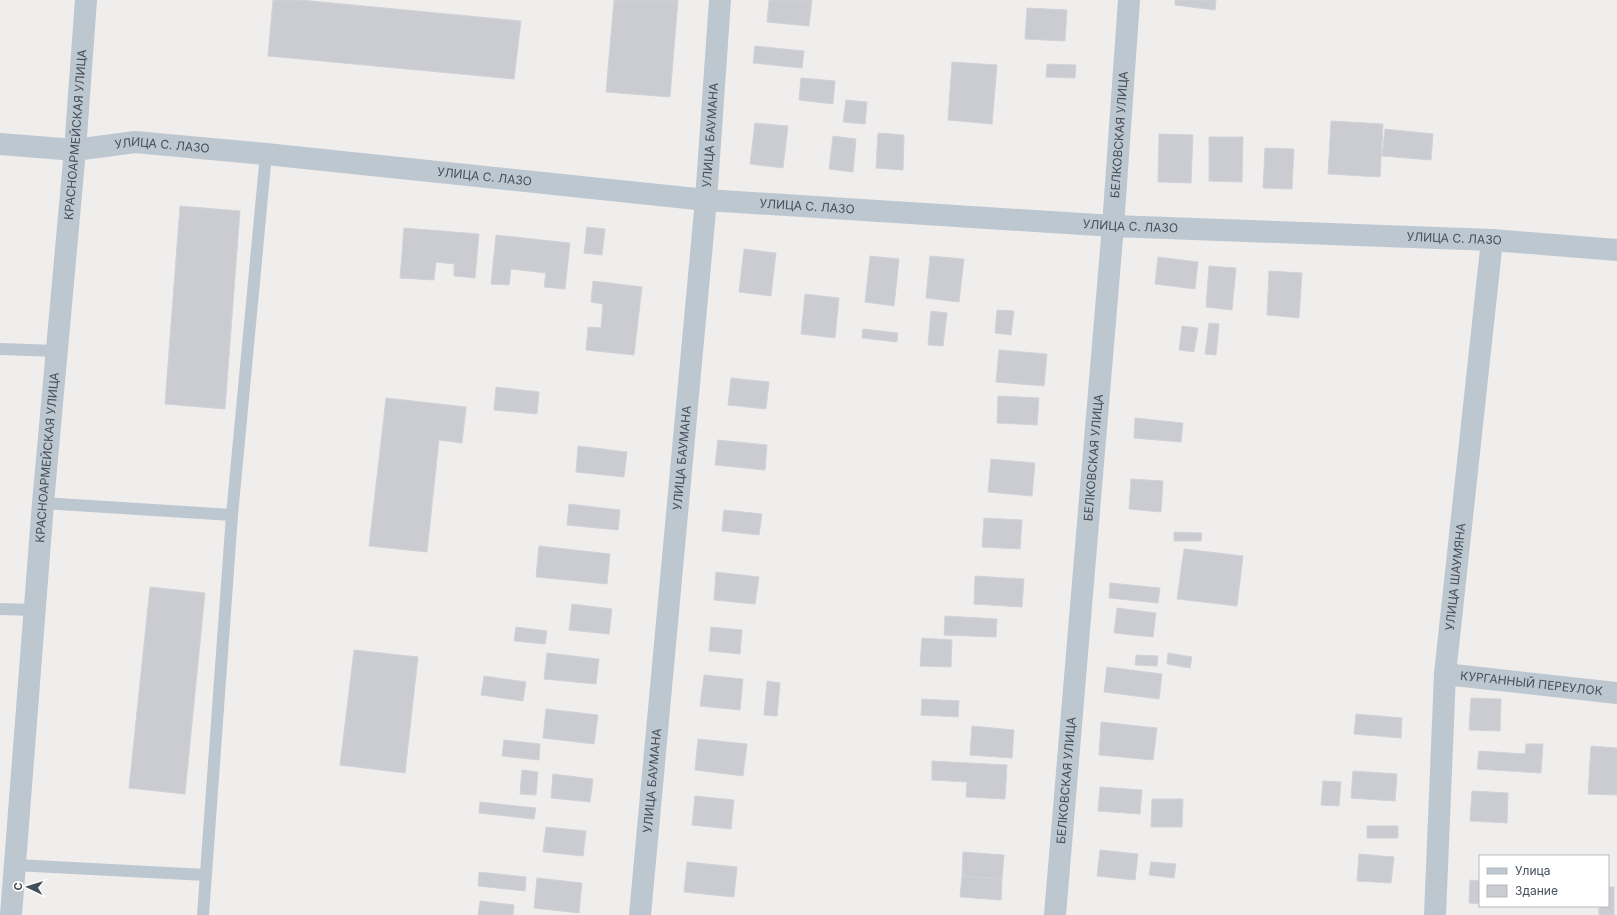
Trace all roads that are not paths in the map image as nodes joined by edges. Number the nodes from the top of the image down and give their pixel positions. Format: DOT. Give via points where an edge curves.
graph roads {
  1 [pos="86,0"];
  2 [pos="720,0"];
  3 [pos="1129,0"];
  4 [pos="0,144"];
  5 [pos="75,150"];
  6 [pos="266,154"];
  7 [pos="706,200"];
  8 [pos="1113,226"];
  9 [pos="1492,240"];
  10 [pos="1617,250"];
  11 [pos="0,349"];
  12 [pos="57,351"];
  13 [pos="43,503"];
  14 [pos="232,514"];
  15 [pos="0,609"];
  16 [pos="35,610"];
  17 [pos="1445,674"];
  18 [pos="1617,693"];
  19 [pos="15,864"];
  20 [pos="206,875"];
  21 [pos="11,915"];
  22 [pos="203,915"];
  23 [pos="640,915"];
  24 [pos="1055,915"];
  25 [pos="1435,915"];
  1 -- 5 [label="street, КРАСНОАРМЕЙСКАЯ УЛИЦА"];
  2 -- 7 [label="street, УЛИЦА БАУМАНА"];
  3 -- 8 [label="street, БЕЛКОВСКАЯ УЛИЦА"];
  4 -- 5 [label="street, УЛИЦА С. ЛАЗО"];
  5 -- 6 [label="street, УЛИЦА С. ЛАЗО" via="135,142"];
  5 -- 12 [label="street, КРАСНОАРМЕЙСКАЯ УЛИЦА"];
  6 -- 7 [label="street, УЛИЦА С. ЛАЗО"];
  6 -- 14 [label="lane"];
  7 -- 8 [label="street, УЛИЦА С. ЛАЗО"];
  7 -- 23 [label="street, УЛИЦА БАУМАНА"];
  8 -- 9 [label="street, УЛИЦА С. ЛАЗО"];
  8 -- 24 [label="street, БЕЛКОВСКАЯ УЛИЦА"];
  9 -- 10 [label="street, УЛИЦА С. ЛАЗО"];
  9 -- 17 [label="street, УЛИЦА ШАУМЯНА"];
  11 -- 12 [label="lane"];
  12 -- 13 [label="street, КРАСНОАРМЕЙСКАЯ УЛИЦА"];
  13 -- 14 [label="lane"];
  13 -- 16 [label="street, КРАСНОАРМЕЙСКАЯ УЛИЦА"];
  14 -- 20 [label="lane"];
  15 -- 16 [label="lane"];
  16 -- 19 [label="street, КРАСНОАРМЕЙСКАЯ УЛИЦА"];
  17 -- 18 [label="street, КУРГАННЫЙ ПЕРЕУЛОК"];
  17 -- 25 [label="street, УЛИЦА ШАУМЯНА"];
  19 -- 20 [label="lane"];
  19 -- 21 [label="street, КРАСНОАРМЕЙСКАЯ УЛИЦА"];
  20 -- 22 [label="lane"];
}
